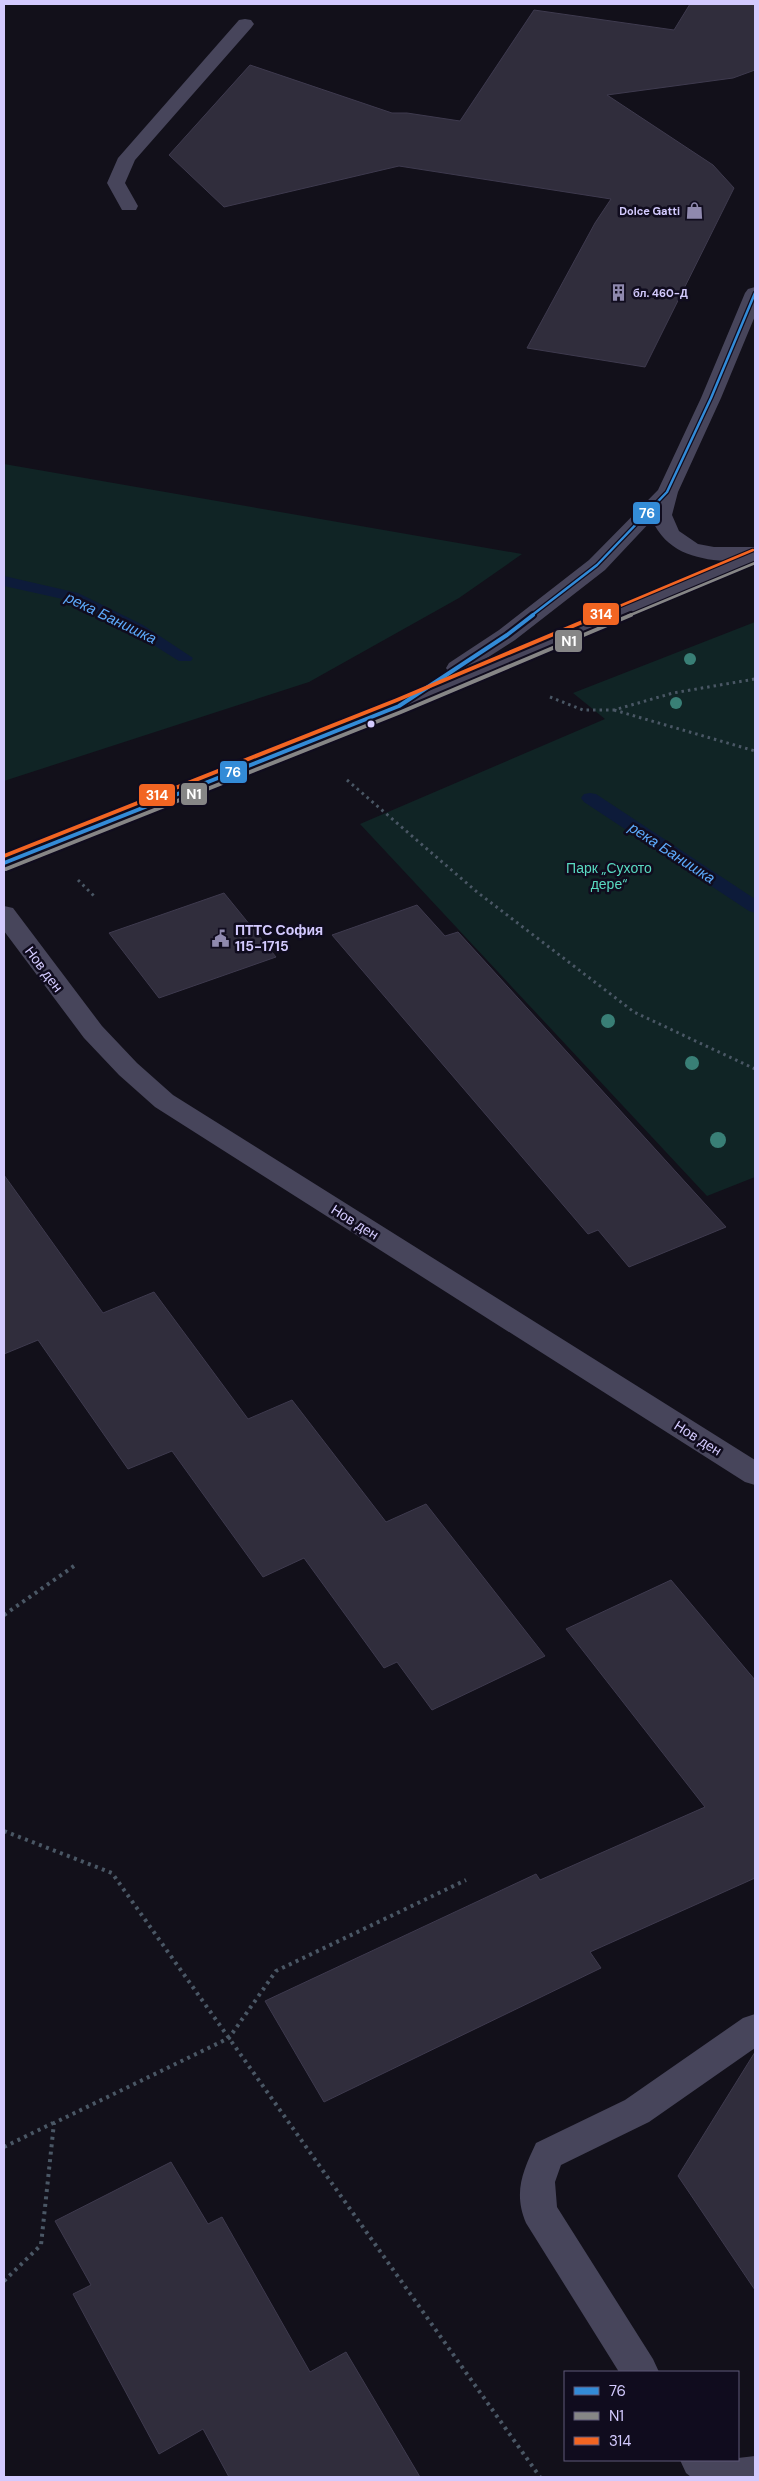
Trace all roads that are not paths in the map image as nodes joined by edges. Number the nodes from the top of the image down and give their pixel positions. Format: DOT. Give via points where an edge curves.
graph roads {
  1 [pos="245,24"];
  2 [pos="129,206"];
  3 [pos="755,293"];
  4 [pos="667,492"];
  5 [pos="755,551"];
  6 [pos="755,556"];
  7 [pos="399,706"];
  8 [pos="4,863"];
  9 [pos="4,914"];
  10 [pos="755,1474"];
  11 [pos="755,2029"];
  12 [pos="639,2371"];
  13 [pos="700,2461"];
  14 [pos="755,2475"];
  15 [pos="720,2477"];
  16 [pos="726,2477"];
  1 -- 2 [label="street" via="127,158 116,183"];
  3 -- 4 [label="street"];
  4 -- 5 [label="street" via="661,516 680,543 703,552 731,555"];
  4 -- 7 [label="street" via="596,565 507,635"];
  6 -- 7 [label="street"];
  7 -- 8 [label="street"];
  9 -- 10 [label="street, Нов ден" via="92,1032 164,1101"];
  11 -- 12 [label="street" via="637,2111 548,2154 537,2182 539,2211"];
  13 -- 15 [label="street"];
  14 -- 16 [label="street"];
}
